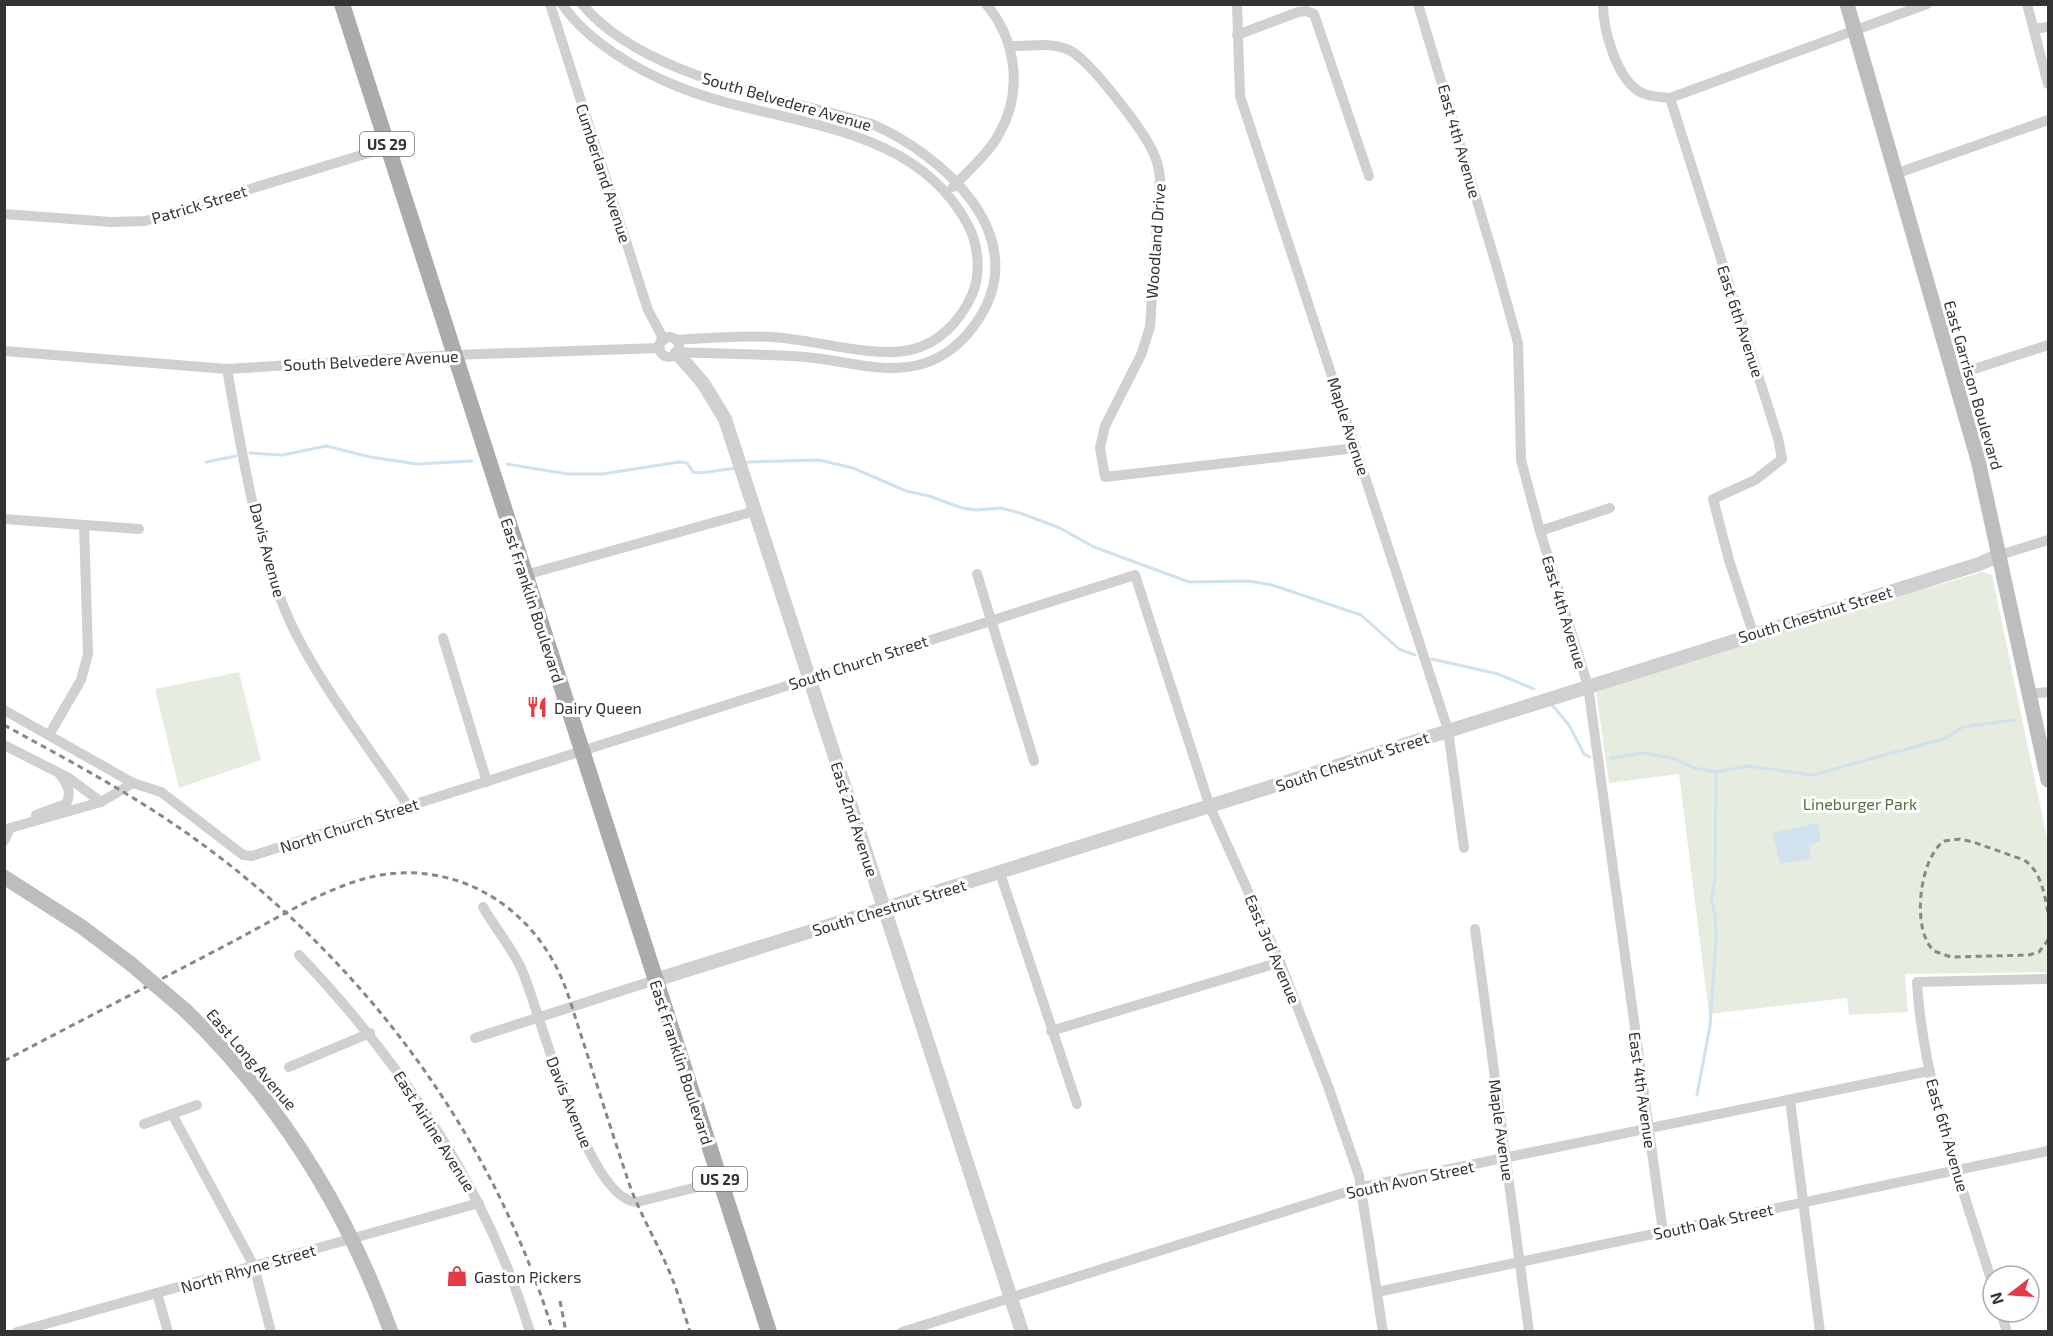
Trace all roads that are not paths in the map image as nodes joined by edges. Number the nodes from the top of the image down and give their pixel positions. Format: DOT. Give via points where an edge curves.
graph roads {
  1 [pos="342,4"];
  2 [pos="550,4"];
  3 [pos="562,4"];
  4 [pos="582,4"];
  5 [pos="986,4"];
  6 [pos="1237,4"];
  7 [pos="1418,4"];
  8 [pos="1603,4"];
  9 [pos="1847,4"];
  10 [pos="1927,4"];
  11 [pos="2027,4"];
  12 [pos="2049,27"];
  13 [pos="2034,29"];
  14 [pos="1855,31"];
  15 [pos="1237,35"];
  16 [pos="1010,46"];
  17 [pos="2049,84"];
  18 [pos="1670,98"];
  19 [pos="2049,120"];
  20 [pos="388,147"];
  21 [pos="1896,174"];
  22 [pos="1370,176"];
  23 [pos="957,183"];
  24 [pos="946,194"];
  25 [pos="4,214"];
  26 [pos="662,344"];
  27 [pos="2049,345"];
  28 [pos="677,349"];
  29 [pos="4,351"];
  30 [pos="454,355"];
  31 [pos="227,369"];
  32 [pos="1953,376"];
  33 [pos="1356,448"];
  34 [pos="1610,508"];
  35 [pos="755,512"];
  36 [pos="4,519"];
  37 [pos="84,525"];
  38 [pos="139,529"];
  39 [pos="1540,531"];
  40 [pos="2049,540"];
  41 [pos="2000,555"];
  42 [pos="977,574"];
  43 [pos="1135,574"];
  44 [pos="525,575"];
  45 [pos="992,620"];
  46 [pos="1752,633"];
  47 [pos="443,638"];
  48 [pos="809,678"];
  49 [pos="1588,686"];
  50 [pos="2049,692"];
  51 [pos="2030,694"];
  52 [pos="4,710"];
  53 [pos="1448,730"];
  54 [pos="49,735"];
  55 [pos="4,745"];
  56 [pos="581,752"];
  57 [pos="1034,761"];
  58 [pos="59,774"];
  59 [pos="2049,780"];
  60 [pos="488,782"];
  61 [pos="133,783"];
  62 [pos="101,802"];
  63 [pos="408,806"];
  64 [pos="1210,807"];
  65 [pos="7,829"];
  66 [pos="4,841"];
  67 [pos="1464,848"];
  68 [pos="1000,873"];
  69 [pos="4,877"];
  70 [pos="483,907"];
  71 [pos="884,908"];
  72 [pos="1475,929"];
  73 [pos="299,955"];
  74 [pos="1280,962"];
  75 [pos="2049,979"];
  76 [pos="655,980"];
  77 [pos="537,1017"];
  78 [pos="1051,1031"];
  79 [pos="370,1033"];
  80 [pos="475,1038"];
  81 [pos="289,1067"];
  82 [pos="1929,1071"];
  83 [pos="1790,1100"];
  84 [pos="1077,1104"];
  85 [pos="196,1105"];
  86 [pos="172,1114"];
  87 [pos="144,1124"];
  88 [pos="1648,1129"];
  89 [pos="2049,1151"];
  90 [pos="1506,1158"];
  91 [pos="1958,1170"];
  92 [pos="721,1181"];
  93 [pos="1362,1186"];
  94 [pos="1803,1202"];
  95 [pos="479,1203"];
  96 [pos="1663,1232"];
  97 [pos="352,1238"];
  98 [pos="1520,1260"];
  99 [pos="1986,1264"];
  100 [pos="254,1266"];
  101 [pos="1377,1292"];
  102 [pos="157,1293"];
  103 [pos="1011,1298"];
  104 [pos="42,1328"];
  105 [pos="16,1332"];
  106 [pos="168,1332"];
  107 [pos="271,1332"];
  108 [pos="391,1332"];
  109 [pos="530,1332"];
  110 [pos="770,1332"];
  111 [pos="902,1332"];
  112 [pos="1022,1332"];
  113 [pos="1383,1332"];
  114 [pos="1529,1332"];
  115 [pos="1820,1332"];
  1 -- 20 [label="main road, East Franklin Boulevard / US 29"];
  2 -- 26 [label="street, Cumberland Avenue"];
  3 -- 24 [label="street, South Belvedere Avenue" via="594,36 650,73 705,97 849,134 904,159"];
  4 -- 23 [label="street, South Belvedere Avenue" via="619,36 685,72 886,130 924,153"];
  5 -- 16 [label="street"];
  6 -- 15 [label="street, Maple Avenue"];
  7 -- 39 [label="street, East 4th Avenue" via="1518,343 1519,448"];
  8 -- 18 [label="street" via="1609,43 1630,83 1641,93"];
  9 -- 14 [label="main road, East Garrison Boulevard"];
  10 -- 14 [label="street"];
  11 -- 13 [label="street"];
  12 -- 13 [label="street"];
  13 -- 17 [label="street"];
  14 -- 18 [label="street"];
  14 -- 21 [label="main road, East Garrison Boulevard"];
  15 -- 22 [label="street" via="1298,12 1314,14"];
  15 -- 33 [label="street, Maple Avenue" via="1240,96"];
  16 -- 23 [label="street" via="1014,92 1006,120 994,143"];
  16 -- 33 [label="street, Woodland Drive" via="1057,46 1076,54 1145,138 1158,164 1150,327 1141,355 1104,426 1100,448 1105,477"];
  18 -- 46 [label="street, East 6th Avenue" via="1782,459 1755,480 1713,499"];
  19 -- 21 [label="street"];
  20 -- 25 [label="street, Patrick Street" via="145,220 111,222"];
  20 -- 30 [label="main road, East Franklin Boulevard / US 29"];
  21 -- 32 [label="main road, East Garrison Boulevard"];
  23 -- 24 [label="street"];
  23 -- 28 [label="street, South Belvedere Avenue" via="987,227 994,275 991,296 981,316 947,352 922,364 895,369 806,357"];
  24 -- 28 [label="street, South Belvedere Avenue" via="970,230 978,264 968,303 953,325 935,340 896,352 771,337"];
  26 -- 28 [label="street, South Belvedere Avenue" via="668,338"];
  26 -- 28 [label="street" via="667,357"];
  26 -- 30 [label="street, South Belvedere Avenue"];
  27 -- 32 [label="street"];
  28 -- 35 [label="street, East 2nd Avenue" via="725,419"];
  29 -- 31 [label="street, South Belvedere Avenue"];
  30 -- 31 [label="street, South Belvedere Avenue"];
  30 -- 44 [label="main road, East Franklin Boulevard / US 29"];
  31 -- 63 [label="street, Davis Avenue" via="264,547 287,615 307,654"];
  32 -- 41 [label="main road, East Garrison Boulevard"];
  33 -- 53 [label="street, Maple Avenue"];
  34 -- 39 [label="street"];
  35 -- 44 [label="street"];
  35 -- 48 [label="street, East 2nd Avenue"];
  36 -- 37 [label="street"];
  37 -- 38 [label="street"];
  37 -- 54 [label="street" via="88,654 81,680"];
  39 -- 49 [label="street, East 4th Avenue"];
  40 -- 41 [label="street, South Chestnut Street"];
  41 -- 46 [label="street, South Chestnut Street"];
  41 -- 51 [label="main road, East Garrison Boulevard"];
  42 -- 45 [label="street"];
  43 -- 45 [label="street, South Church Street"];
  43 -- 64 [label="street, East 3rd Avenue"];
  44 -- 56 [label="main road, East Franklin Boulevard / US 29"];
  45 -- 48 [label="street, South Church Street"];
  45 -- 57 [label="street"];
  46 -- 49 [label="street, South Chestnut Street"];
  47 -- 60 [label="street"];
  48 -- 56 [label="street, South Church Street"];
  48 -- 71 [label="street, East 2nd Avenue"];
  49 -- 53 [label="street, South Chestnut Street"];
  49 -- 88 [label="street, East 4th Avenue"];
  50 -- 51 [label="street"];
  51 -- 59 [label="main road, East Garrison Boulevard"];
  52 -- 54 [label="street"];
  53 -- 64 [label="street, South Chestnut Street"];
  53 -- 67 [label="street, Maple Avenue"];
  54 -- 61 [label="street"];
  55 -- 58 [label="street"];
  56 -- 60 [label="street, North Church Street"];
  56 -- 76 [label="main road, East Franklin Boulevard / US 29"];
  58 -- 62 [label="street"];
  58 -- 65 [label="street" via="69,788 66,804"];
  60 -- 63 [label="street, North Church Street"];
  61 -- 62 [label="street"];
  61 -- 63 [label="street, North Church Street" via="161,792 243,855 252,856"];
  62 -- 65 [label="street"];
  64 -- 68 [label="street, South Chestnut Street"];
  64 -- 74 [label="street, East 3rd Avenue"];
  65 -- 66 [label="street"];
  68 -- 71 [label="street, South Chestnut Street"];
  68 -- 78 [label="street"];
  69 -- 97 [label="main road, East Long Avenue, bridge" via="131,964 229,1055 285,1125"];
  70 -- 77 [label="street, Davis Avenue" via="521,969"];
  71 -- 76 [label="street, South Chestnut Street"];
  71 -- 103 [label="street, East 2nd Avenue"];
  72 -- 90 [label="street, Maple Avenue"];
  73 -- 79 [label="street, East Airline Avenue"];
  74 -- 78 [label="street"];
  74 -- 93 [label="street, East 3rd Avenue"];
  75 -- 82 [label="street, East 6th Avenue" via="1917,981 1920,1027"];
  76 -- 77 [label="street"];
  76 -- 92 [label="main road, East Franklin Boulevard / US 29"];
  77 -- 80 [label="street"];
  77 -- 92 [label="street, Davis Avenue" via="575,1119 614,1192 628,1202 637,1202"];
  78 -- 84 [label="street"];
  79 -- 81 [label="street"];
  79 -- 95 [label="street, East Airline Avenue" via="430,1118"];
  82 -- 83 [label="street, South Avon Street"];
  82 -- 91 [label="street, East 6th Avenue"];
  83 -- 88 [label="street, South Avon Street"];
  83 -- 94 [label="street"];
  85 -- 86 [label="street"];
  86 -- 87 [label="street"];
  86 -- 100 [label="street"];
  88 -- 90 [label="street, South Avon Street"];
  88 -- 96 [label="street, East 4th Avenue"];
  89 -- 91 [label="street, South Oak Street"];
  90 -- 93 [label="street, South Avon Street"];
  90 -- 98 [label="street, Maple Avenue"];
  91 -- 94 [label="street, South Oak Street"];
  91 -- 99 [label="street, East 6th Avenue"];
  92 -- 110 [label="main road, East Franklin Boulevard / US 29"];
  93 -- 101 [label="street, East 3rd Avenue"];
  93 -- 103 [label="street, South Avon Street"];
  94 -- 96 [label="street, South Oak Street"];
  94 -- 115 [label="street"];
  95 -- 97 [label="street, North Rhyne Street"];
  95 -- 109 [label="street, East Airline Avenue" via="498,1242"];
  96 -- 98 [label="street, South Oak Street"];
  97 -- 100 [label="street, North Rhyne Street"];
  97 -- 108 [label="main road, East Long Avenue"];
  98 -- 101 [label="street, South Oak Street"];
  98 -- 114 [label="street, Maple Avenue"];
  100 -- 102 [label="street, North Rhyne Street"];
  100 -- 107 [label="street"];
  101 -- 113 [label="street, East 3rd Avenue"];
  102 -- 104 [label="street, North Rhyne Street"];
  102 -- 106 [label="street"];
  103 -- 111 [label="street, South Avon Street"];
  103 -- 112 [label="street, East 2nd Avenue"];
  104 -- 105 [label="street, North Rhyne Street"];
}
